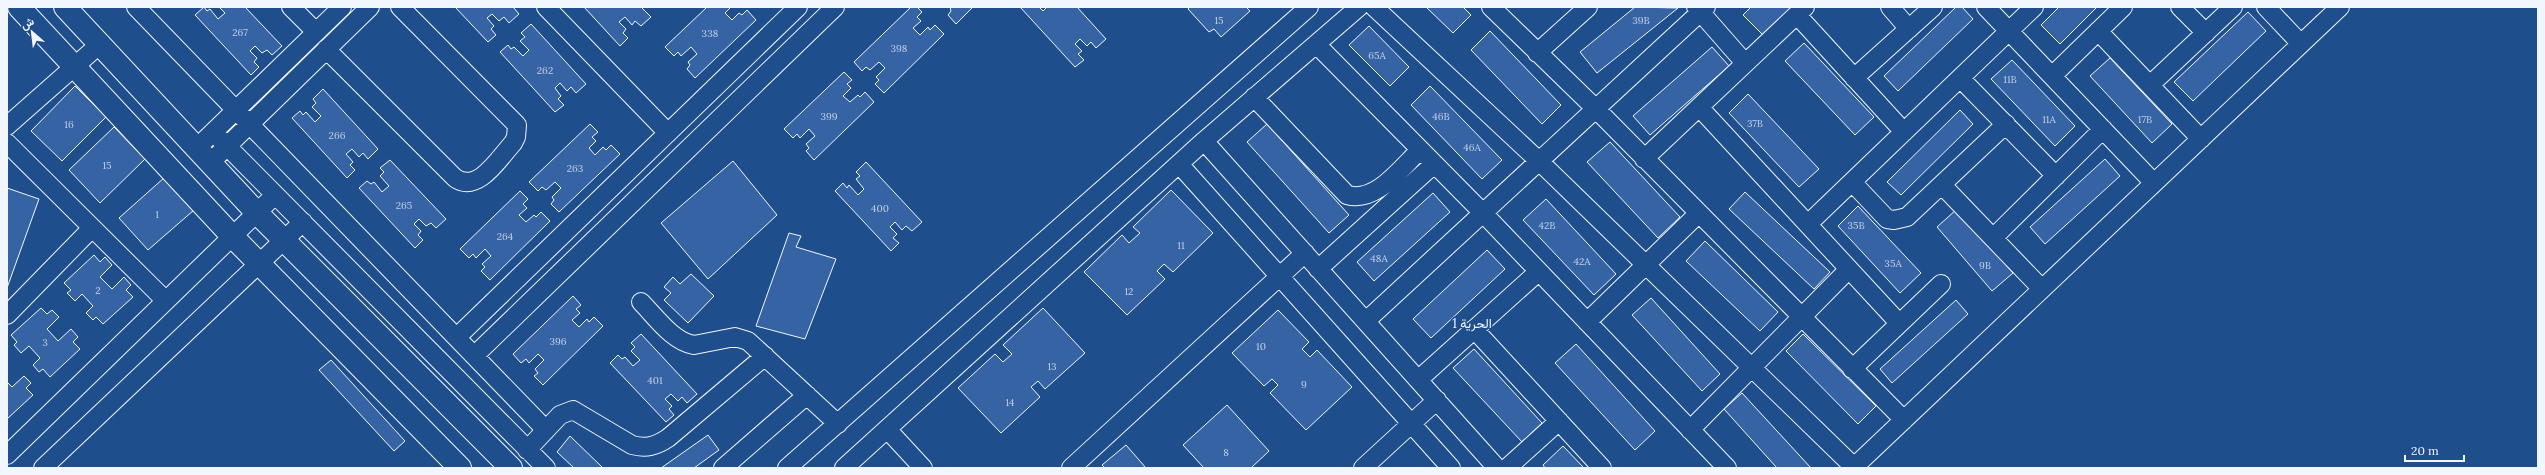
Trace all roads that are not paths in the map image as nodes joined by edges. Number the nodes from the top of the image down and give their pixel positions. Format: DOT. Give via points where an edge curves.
graph roads {
  1 [pos="19,7"];
  2 [pos="136,7"];
  3 [pos="291,7"];
  4 [pos="342,7"];
  5 [pos="370,7"];
  6 [pos="400,7"];
  7 [pos="546,7"];
  8 [pos="798,7"];
  9 [pos="835,7"];
  10 [pos="1309,7"];
  11 [pos="1358,7"];
  12 [pos="1374,7"];
  13 [pos="1491,7"];
  14 [pos="1588,7"];
  15 [pos="1890,7"];
  16 [pos="1933,7"];
  17 [pos="1986,7"];
  18 [pos="2034,7"];
  19 [pos="2123,7"];
  20 [pos="2180,7"];
  21 [pos="2233,7"];
  22 [pos="2266,7"];
  23 [pos="2340,7"];
  24 [pos="1701,9"];
  25 [pos="1801,11"];
  26 [pos="72,15"];
  27 [pos="1909,29"];
  28 [pos="2009,31"];
  29 [pos="2098,31"];
  30 [pos="316,32"];
  31 [pos="2206,33"];
  32 [pos="100,44"];
  33 [pos="1316,44"];
  34 [pos="2301,44"];
  35 [pos="55,45"];
  36 [pos="326,49"];
  37 [pos="1537,53"];
  38 [pos="1745,63"];
  39 [pos="76,67"];
  40 [pos="2052,76"];
  41 [pos="1854,78"];
  42 [pos="1960,78"];
  43 [pos="2150,85"];
  44 [pos="1254,97"];
  45 [pos="1699,107"];
  46 [pos="235,109"];
  47 [pos="1596,109"];
  48 [pos="249,123"];
  49 [pos="2006,124"];
  50 [pos="7,126"];
  51 [pos="2103,129"];
  52 [pos="213,132"];
  53 [pos="1904,132"];
  54 [pos="668,133"];
  55 [pos="2201,139"];
  56 [pos="1204,141"];
  57 [pos="7,143"];
  58 [pos="226,146"];
  59 [pos="1419,151"];
  60 [pos="203,155"];
  61 [pos="1644,159"];
  62 [pos="1539,161"];
  63 [pos="1179,164"];
  64 [pos="1433,165"];
  65 [pos="2056,176"];
  66 [pos="1852,182"];
  67 [pos="2154,183"];
  68 [pos="1942,185"];
  69 [pos="1376,191"];
  70 [pos="275,195"];
  71 [pos="1388,205"];
  72 [pos="257,213"];
  73 [pos="1483,213"];
  74 [pos="1699,213"];
  75 [pos="302,222"];
  76 [pos="1808,224"];
  77 [pos="92,228"];
  78 [pos="233,237"];
  79 [pos="1993,238"];
  80 [pos="283,240"];
  81 [pos="1305,253"];
  82 [pos="259,264"];
  83 [pos="1646,265"];
  84 [pos="1318,269"];
  85 [pos="1849,269"];
  86 [pos="1537,273"];
  87 [pos="1280,276"];
  88 [pos="1941,284"];
  89 [pos="2042,289"];
  90 [pos="166,301"];
  91 [pos="641,302"];
  92 [pos="7,315"];
  93 [pos="1801,317"];
  94 [pos="1367,320"];
  95 [pos="1586,322"];
  96 [pos="1899,323"];
  97 [pos="1474,329"];
  98 [pos="457,337"];
  99 [pos="474,356"];
  100 [pos="765,356"];
  101 [pos="1751,368"];
  102 [pos="1852,369"];
  103 [pos="1418,380"];
  104 [pos="807,395"];
  105 [pos="1437,400"];
  106 [pos="1904,420"];
  107 [pos="1559,421"];
  108 [pos="838,424"];
  109 [pos="1411,424"];
  110 [pos="887,429"];
  111 [pos="546,430"];
  112 [pos="1690,430"];
  113 [pos="527,450"];
  114 [pos="7,454"];
  115 [pos="7,461"];
  116 [pos="1854,467"];
  117 [pos="14,468"];
  118 [pos="43,468"];
  119 [pos="460,468"];
  120 [pos="511,468"];
  121 [pos="546,468"];
  122 [pos="723,468"];
  123 [pos="788,468"];
  124 [pos="844,468"];
  125 [pos="923,468"];
  126 [pos="1071,468"];
  127 [pos="1363,468"];
  128 [pos="1451,468"];
  129 [pos="1497,468"];
  130 [pos="1507,468"];
  131 [pos="1602,468"];
  132 [pos="1727,468"];
  1 -- 35 [label="street"];
  2 -- 46 [label="street"];
  3 -- 30 [label="street"];
  4 -- 30 [label="street"];
  5 -- 36 [label="street"];
  6 -- 36 [label="street" via="517,125 513,143 477,180 466,183 454,178"];
  7 -- 54 [label="street"];
  8 -- 54 [label="street"];
  9 -- 99 [label="street"];
  10 -- 108 [label="street"];
  11 -- 33 [label="street"];
  12 -- 62 [label="street"];
  13 -- 37 [label="street"];
  14 -- 37 [label="street"];
  15 -- 27 [label="street"];
  16 -- 27 [label="street"];
  17 -- 28 [label="street"];
  18 -- 28 [label="street"];
  19 -- 29 [label="street"];
  20 -- 31 [label="street"];
  21 -- 31 [label="street"];
  22 -- 34 [label="street"];
  23 -- 34 [label="street"];
  24 -- 38 [label="street"];
  24 -- 47 [label="street"];
  25 -- 38 [label="street"];
  25 -- 41 [label="street"];
  26 -- 32 [label="street"];
  26 -- 35 [label="street"];
  27 -- 41 [label="street"];
  28 -- 40 [label="street"];
  28 -- 42 [label="street"];
  29 -- 40 [label="street"];
  29 -- 43 [label="street"];
  30 -- 46 [label="street"];
  31 -- 43 [label="street"];
  32 -- 39 [label="street"];
  32 -- 60 [label="street"];
  33 -- 44 [label="street"];
  33 -- 59 [label="street"];
  34 -- 55 [label="street"];
  35 -- 39 [label="street"];
  36 -- 48 [label="street"];
  37 -- 47 [label="street"];
  38 -- 45 [label="street"];
  39 -- 50 [label="street"];
  39 -- 78 [label="street"];
  40 -- 51 [label="street"];
  41 -- 53 [label="street"];
  42 -- 49 [label="street"];
  42 -- 53 [label="street"];
  43 -- 55 [label="street"];
  44 -- 56 [label="street"];
  44 -- 69 [label="street" via="1341,191 1347,195 1362,197"];
  45 -- 61 [label="street"];
  45 -- 76 [label="street"];
  46 -- 48 [label="street"];
  46 -- 52 [label="street"];
  47 -- 61 [label="street"];
  47 -- 62 [label="street"];
  48 -- 58 [label="street"];
  48 -- 98 [label="street"];
  49 -- 65 [label="street"];
  49 -- 68 [label="street"];
  51 -- 65 [label="street"];
  51 -- 67 [label="street"];
  52 -- 58 [label="street"];
  52 -- 60 [label="street"];
  53 -- 66 [label="street"];
  54 -- 98 [label="street"];
  55 -- 67 [label="street"];
  56 -- 63 [label="street"];
  56 -- 81 [label="street"];
  57 -- 77 [label="street"];
  58 -- 60 [label="street"];
  58 -- 70 [label="street"];
  59 -- 64 [label="street"];
  59 -- 69 [label="street"];
  60 -- 72 [label="street"];
  61 -- 74 [label="street"];
  62 -- 73 [label="street"];
  62 -- 83 [label="street"];
  63 -- 87 [label="street"];
  63 -- 110 [label="street"];
  64 -- 71 [label="street"];
  64 -- 73 [label="street"];
  65 -- 79 [label="street"];
  66 -- 68 [label="street" via="1888,218 1894,220 1907,217"];
  66 -- 76 [label="street"];
  67 -- 89 [label="street"];
  68 -- 79 [label="street"];
  69 -- 71 [label="street"];
  70 -- 72 [label="street"];
  70 -- 75 [label="street"];
  71 -- 84 [label="street"];
  72 -- 78 [label="street"];
  72 -- 80 [label="street"];
  73 -- 86 [label="street"];
  73 -- 94 [label="street"];
  74 -- 83 [label="street"];
  74 -- 93 [label="street"];
  75 -- 80 [label="street"];
  75 -- 113 [label="street"];
  76 -- 85 [label="street"];
  77 -- 90 [label="street"];
  77 -- 92 [label="street"];
  78 -- 82 [label="street"];
  78 -- 90 [label="street"];
  79 -- 89 [label="street"];
  80 -- 82 [label="street"];
  80 -- 120 [label="street"];
  81 -- 84 [label="street"];
  81 -- 87 [label="street"];
  82 -- 118 [label="street"];
  82 -- 119 [label="street"];
  83 -- 95 [label="street"];
  83 -- 101 [label="street"];
  84 -- 94 [label="street"];
  85 -- 93 [label="street"];
  85 -- 96 [label="street"];
  86 -- 95 [label="street"];
  86 -- 97 [label="street"];
  87 -- 109 [label="street"];
  87 -- 126 [label="street"];
  88 -- 96 [label="street"];
  89 -- 106 [label="street"];
  90 -- 114 [label="street"];
  91 -- 100 [label="street" via="687,344 742,338"];
  93 -- 101 [label="street"];
  93 -- 102 [label="street"];
  94 -- 103 [label="street"];
  95 -- 112 [label="street"];
  96 -- 102 [label="street"];
  97 -- 103 [label="street"];
  97 -- 107 [label="street"];
  98 -- 99 [label="street"];
  99 -- 111 [label="street"];
  100 -- 104 [label="street"];
  100 -- 111 [label="street" via="668,438 655,446 632,445 573,410 564,412"];
  101 -- 112 [label="street"];
  101 -- 116 [label="street"];
  102 -- 106 [label="street"];
  103 -- 105 [label="street"];
  104 -- 108 [label="street"];
  104 -- 122 [label="street"];
  105 -- 109 [label="street"];
  105 -- 129 [label="street"];
  106 -- 116 [label="street"];
  107 -- 130 [label="street"];
  107 -- 131 [label="street"];
  108 -- 123 [label="street"];
  109 -- 127 [label="street"];
  109 -- 128 [label="street"];
  110 -- 124 [label="street"];
  110 -- 125 [label="street"];
  111 -- 113 [label="street"];
  112 -- 132 [label="street"];
  113 -- 121 [label="street"];
  115 -- 117 [label="street"];
}
